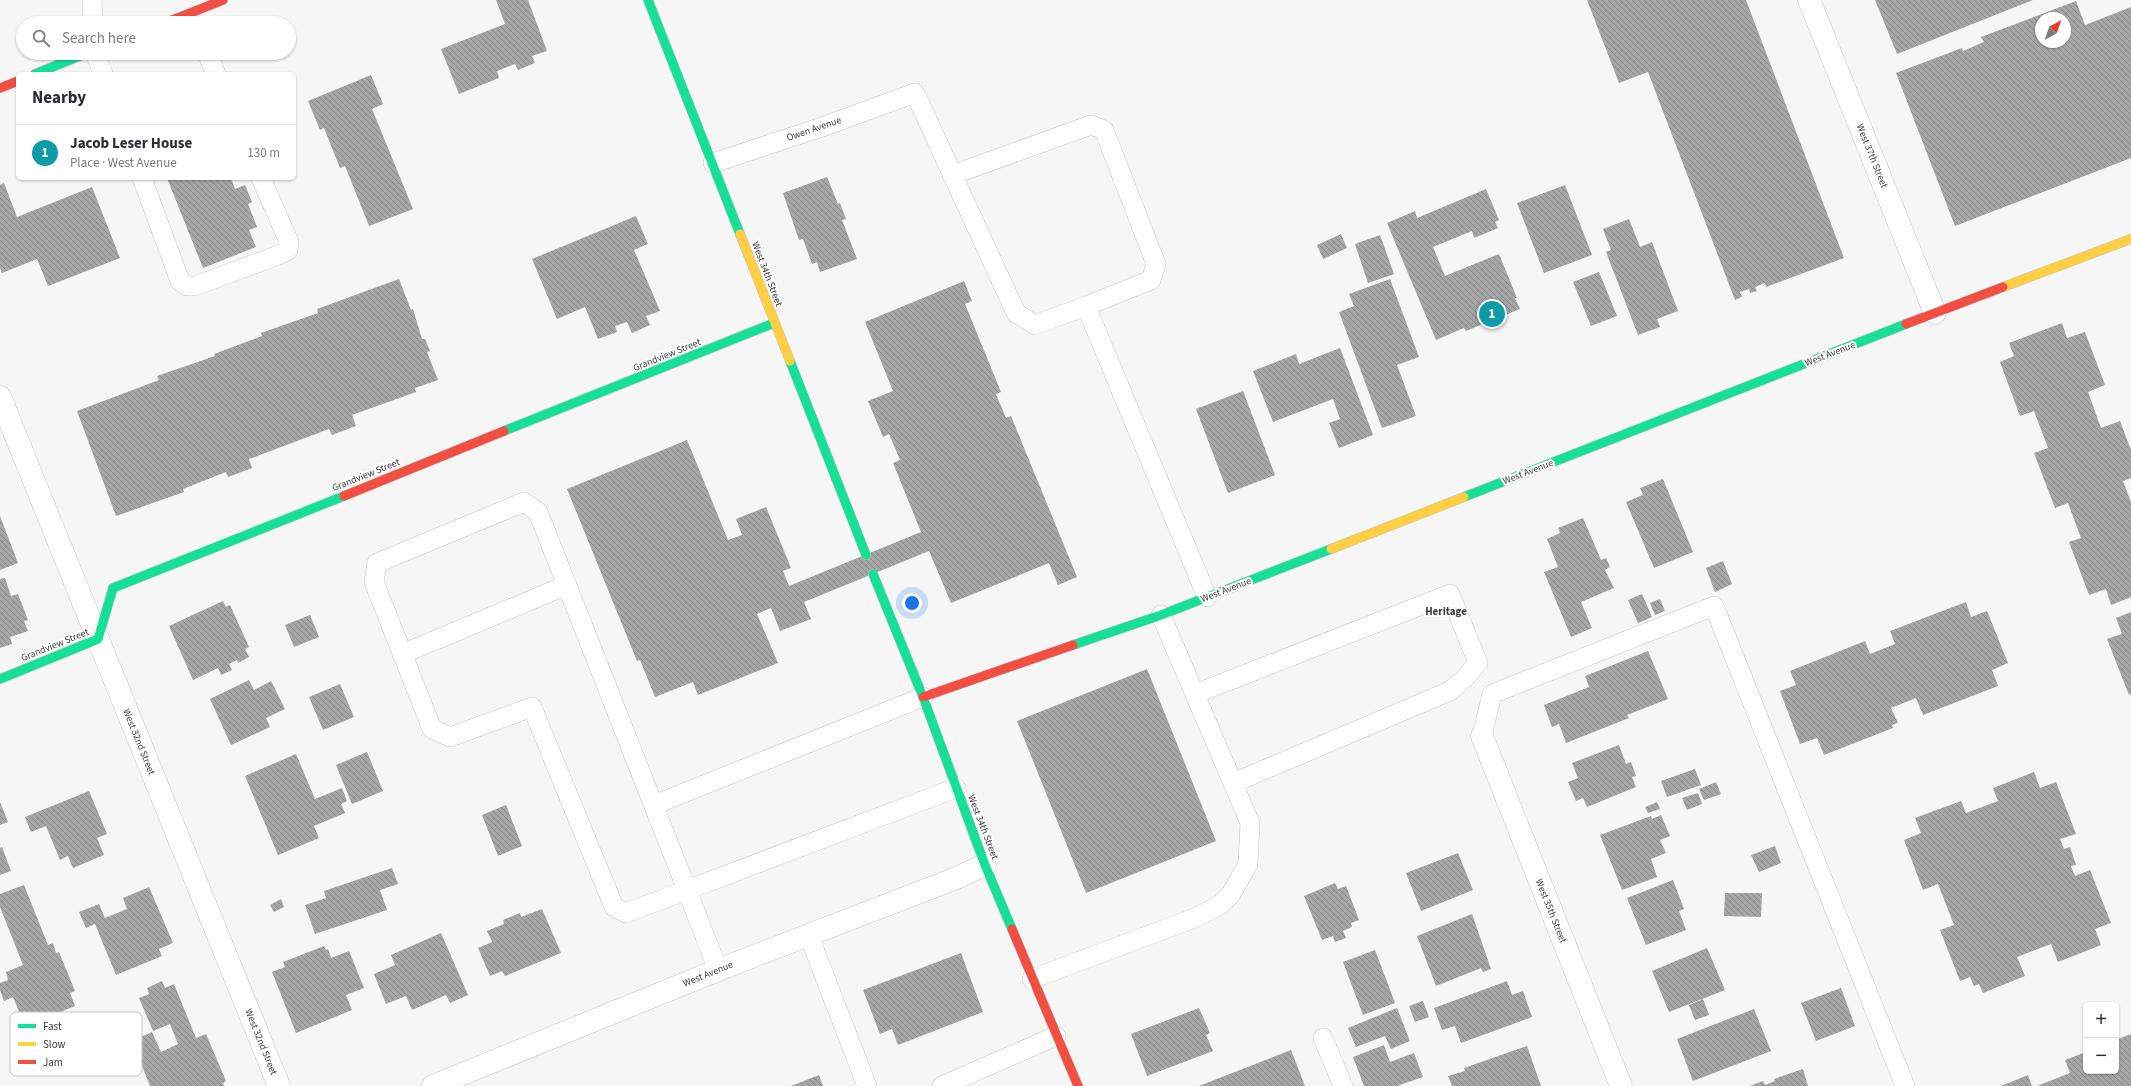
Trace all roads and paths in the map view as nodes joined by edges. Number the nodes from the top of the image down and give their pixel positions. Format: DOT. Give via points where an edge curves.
graph roads {
  1 [pos="92,0"];
  2 [pos="223,0"];
  3 [pos="648,0"];
  4 [pos="1809,0"];
  5 [pos="93,16"];
  6 [pos="195,16"];
  7 [pos="70,60"];
  8 [pos="98,60"];
  9 [pos="210,60"];
  10 [pos="40,72"];
  11 [pos="102,72"];
  12 [pos="215,72"];
  13 [pos="16,82"];
  14 [pos="0,88"];
  15 [pos="713,163"];
  16 [pos="952,175"];
  17 [pos="143,180"];
  18 [pos="262,180"];
  19 [pos="2131,239"];
  20 [pos="1086,306"];
  21 [pos="1934,313"];
  22 [pos="774,323"];
  23 [pos="0,397"];
  24 [pos="866,555"];
  25 [pos="873,574"];
  26 [pos="567,585"];
  27 [pos="1207,597"];
  28 [pos="1161,615"];
  29 [pos="98,639"];
  30 [pos="402,654"];
  31 [pos="0,679"];
  32 [pos="1195,694"];
  33 [pos="923,697"];
  34 [pos="1482,736"];
  35 [pos="1233,783"];
  36 [pos="956,788"];
  37 [pos="654,805"];
  38 [pos="985,865"];
  39 [pos="687,890"];
  40 [pos="809,936"];
  41 [pos="718,970"];
  42 [pos="1032,979"];
  43 [pos="1056,1036"];
  44 [pos="1323,1038"];
  45 [pos="280,1086"];
  46 [pos="433,1086"];
  47 [pos="867,1086"];
  48 [pos="942,1086"];
  49 [pos="1078,1086"];
  50 [pos="1343,1086"];
  51 [pos="1621,1086"];
  52 [pos="1905,1086"];
  1 -- 5 [label="lane"];
  2 -- 6 [label="street"];
  3 -- 15 [label="street, West 34th Street"];
  4 -- 21 [label="street, West 37th Street"];
  7 -- 10 [label="street"];
  8 -- 11 [label="lane"];
  9 -- 12 [label="lane"];
  13 -- 14 [label="street"];
  15 -- 16 [label="lane, Owen Avenue" via="915,93"];
  15 -- 22 [label="street, West 34th Street"];
  16 -- 20 [label="lane" via="1016,314 1035,325"];
  16 -- 20 [label="lane" via="1091,125 1104,130 1156,264 1151,280"];
  17 -- 18 [label="lane" via="180,281 186,286 195,286 288,250 289,242"];
  19 -- 21 [label="street, West Avenue"];
  20 -- 27 [label="lane"];
  21 -- 27 [label="street, West Avenue"];
  22 -- 24 [label="street, West 34th Street"];
  22 -- 29 [label="street, Grandview Street" via="113,588"];
  23 -- 29 [label="street, West 32nd Street"];
  25 -- 33 [label="street, West 34th Street"];
  26 -- 30 [label="lane"];
  26 -- 30 [label="lane" via="538,512 524,502 377,563 374,582"];
  26 -- 37 [label="lane"];
  27 -- 28 [label="street, West Avenue"];
  28 -- 32 [label="lane"];
  28 -- 33 [label="street, West Avenue"];
  29 -- 31 [label="street, Grandview Street"];
  29 -- 45 [label="street, West 32nd Street"];
  30 -- 39 [label="lane" via="432,729 450,737 532,707 614,908 626,913"];
  32 -- 35 [label="lane"];
  32 -- 35 [label="lane" via="1450,594 1478,663 1464,679 1450,691"];
  33 -- 36 [label="street, West 34th Street"];
  33 -- 37 [label="lane"];
  34 -- 51 [label="street, West 35th Street"];
  34 -- 52 [label="lane" via="1492,694 1714,606"];
  35 -- 42 [label="lane" via="1250,823 1248,864 1231,894 1220,905 1197,917"];
  36 -- 38 [label="street, West 34th Street"];
  36 -- 39 [label="lane"];
  37 -- 39 [label="lane"];
  38 -- 40 [label="street, West Avenue"];
  38 -- 42 [label="street, West 34th Street"];
  39 -- 41 [label="lane"];
  40 -- 41 [label="street, West Avenue"];
  40 -- 47 [label="lane"];
  41 -- 46 [label="street, West Avenue"];
  42 -- 43 [label="street, West 34th Street"];
  43 -- 48 [label="lane"];
  43 -- 49 [label="street, West 34th Street"];
  44 -- 50 [label="lane"];
}
